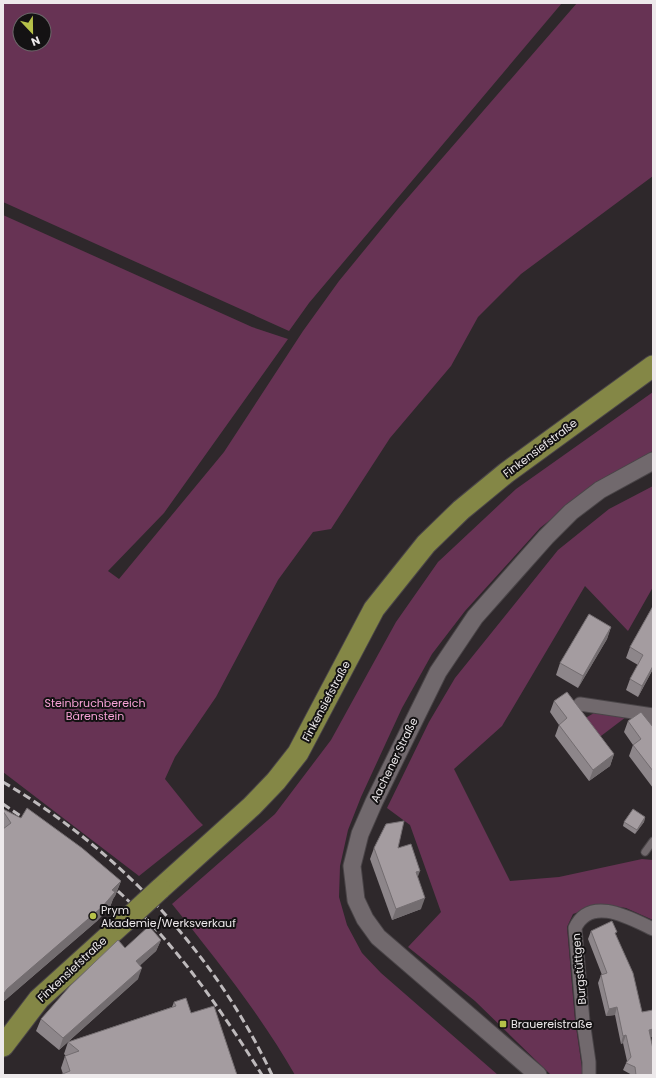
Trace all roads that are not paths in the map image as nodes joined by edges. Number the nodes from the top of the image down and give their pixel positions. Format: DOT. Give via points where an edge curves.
graph roads {
  1 [pos="653,366"];
  2 [pos="653,461"];
  3 [pos="580,704"];
  4 [pos="652,714"];
  5 [pos="653,735"];
  6 [pos="653,841"];
  7 [pos="645,852"];
  8 [pos="653,929"];
  9 [pos="3,1046"];
  10 [pos="538,1075"];
  11 [pos="588,1075"];
  1 -- 9 [label="main road, Finkensiefstraße, bridge" via="506,473 461,510 426,544 374,609 318,719 298,753 276,781 252,806 39,999"];
  2 -- 10 [label="street, Aachener Straße" via="600,490 571,512 475,617 438,672 412,723 360,834 352,866 356,900 365,920 378,937"];
  3 -- 4 [label="street"];
  4 -- 5 [label="lane"];
  6 -- 7 [label="lane"];
  8 -- 11 [label="street, Burgstüttgen" via="624,916 600,910 590,912 579,919 575,928 583,1021 590,1062"];
}
